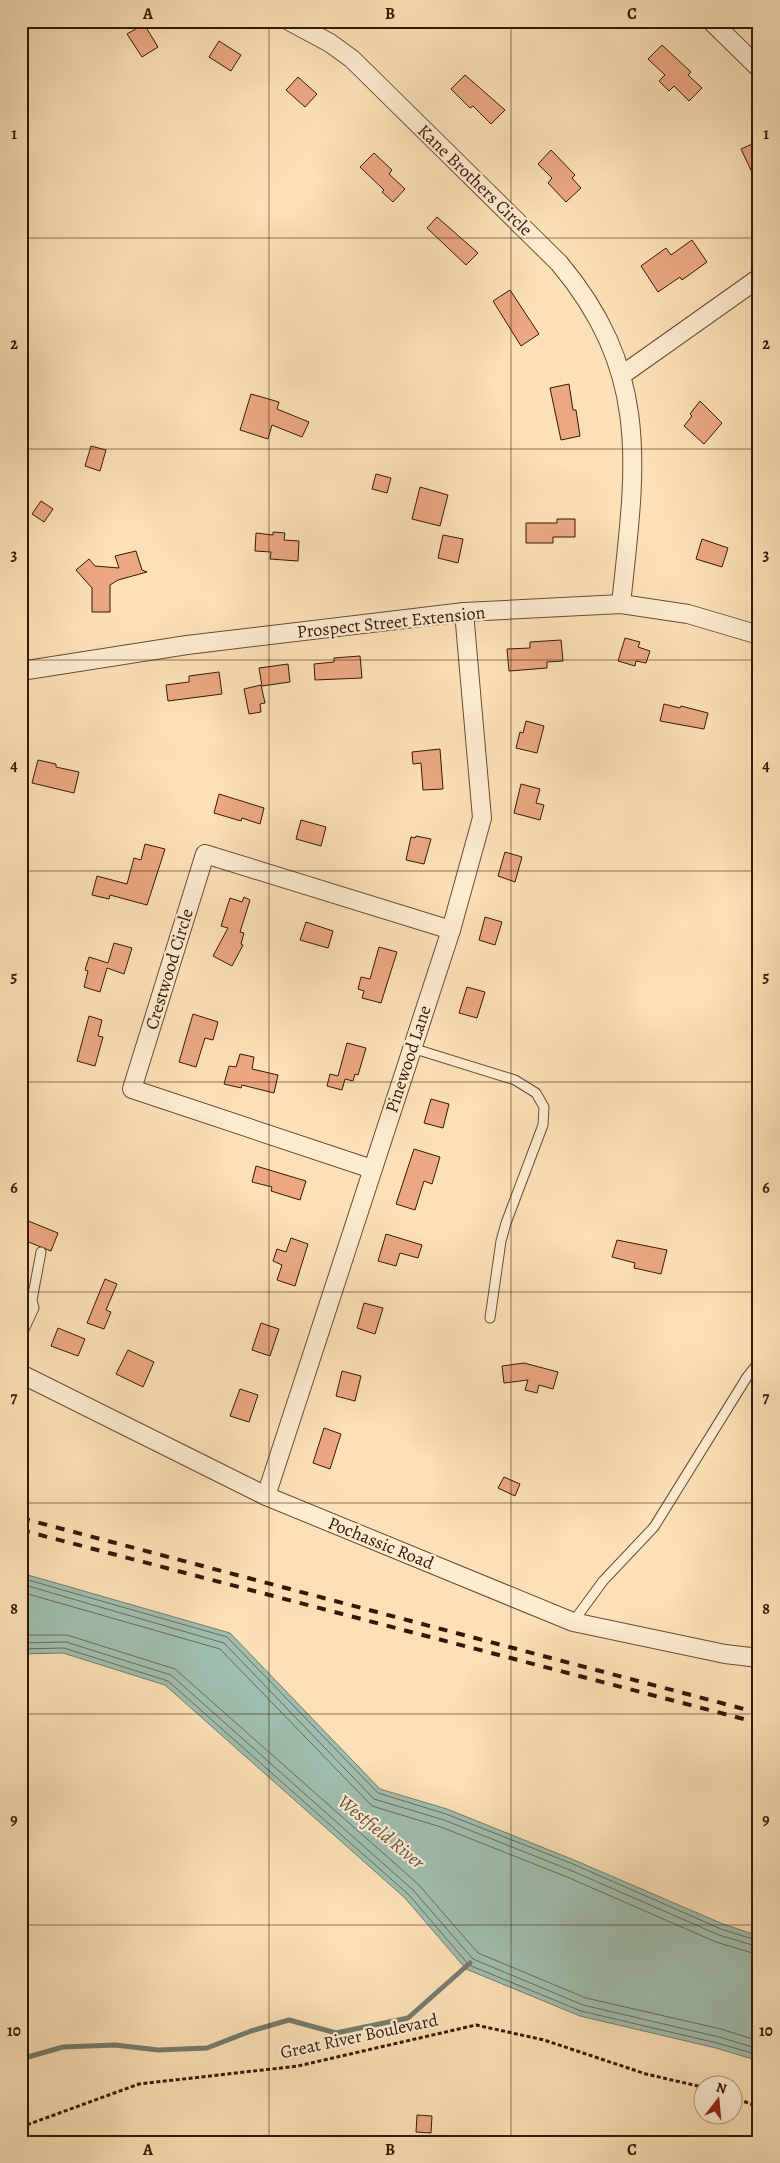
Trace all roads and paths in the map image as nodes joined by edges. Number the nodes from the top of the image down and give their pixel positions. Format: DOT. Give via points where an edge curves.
graph roads {
  1 [pos="289,21"];
  2 [pos="711,21"];
  3 [pos="759,68"];
  4 [pos="759,278"];
  5 [pos="622,375"];
  6 [pos="621,604"];
  7 [pos="464,612"];
  8 [pos="759,635"];
  9 [pos="21,671"];
  10 [pos="452,930"];
  11 [pos="412,1048"];
  12 [pos="372,1169"];
  13 [pos="41,1252"];
  14 [pos="490,1318"];
  15 [pos="21,1336"];
  16 [pos="759,1362"];
  17 [pos="21,1374"];
  18 [pos="266,1496"];
  19 [pos="573,1622"];
  20 [pos="759,1658"];
  21 [pos="692,2085"];
  22 [pos="742,2100"];
  23 [pos="759,2106"];
  24 [pos="21,2127"];
  1 -- 5 [label="street, Kane Brothers Circle" via="352,59 559,264 575,282 601,326"];
  2 -- 3 [label="street"];
  4 -- 5 [label="street"];
  5 -- 6 [label="street, Kane Brothers Circle" via="633,456 631,512"];
  6 -- 7 [label="street, Prospect Street Extension"];
  6 -- 8 [label="street, Prospect Street Extension" via="688,614"];
  7 -- 9 [label="street, Prospect Street Extension" via="186,645"];
  7 -- 10 [label="street, Pinewood Lane" via="482,818"];
  10 -- 11 [label="street, Pinewood Lane"];
  10 -- 12 [label="street, Crestwood Circle" via="205,854 132,1089"];
  11 -- 12 [label="street, Pinewood Lane"];
  11 -- 14 [label="lane" via="515,1080 536,1093 544,1107 543,1125 501,1241"];
  12 -- 18 [label="street, Pinewood Lane"];
  13 -- 15 [label="lane" via="32,1300 34,1308"];
  16 -- 19 [label="lane" via="654,1527 603,1582"];
  17 -- 18 [label="street, Pochassic Road"];
  18 -- 19 [label="street, Pochassic Road"];
  19 -- 20 [label="street, Pochassic Road" via="725,1654"];
  21 -- 24 [label="path, Great River Boulevard" via="646,2074 544,2040 476,2025 298,2066 139,2084"];
  22 -- 23 [label="path"];
}
